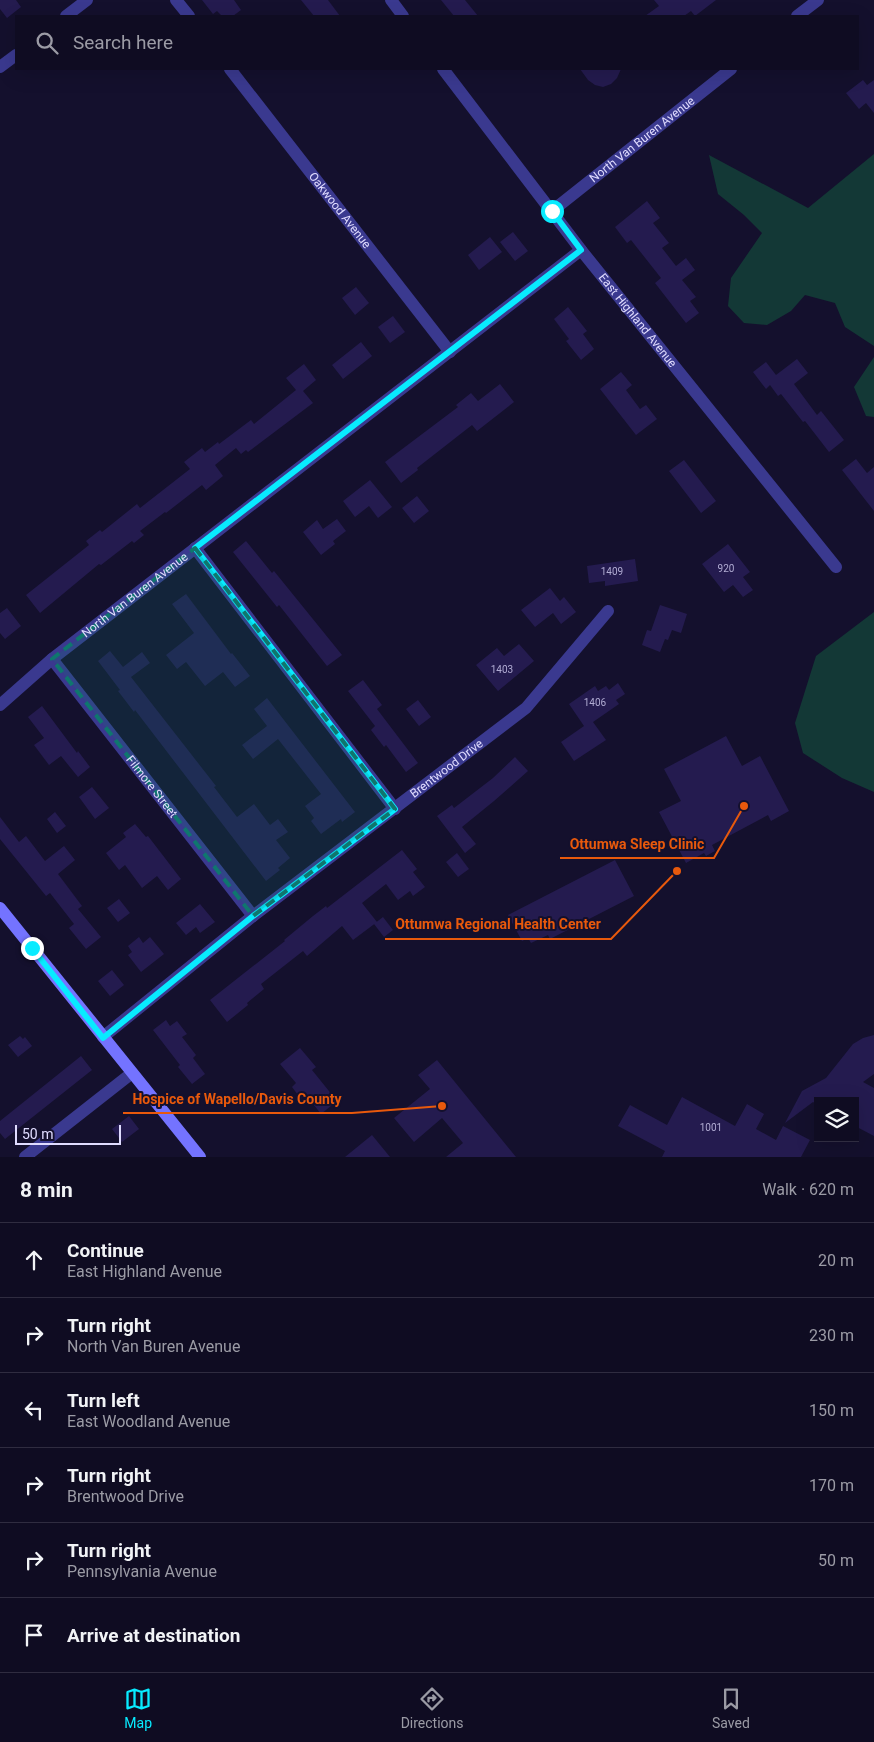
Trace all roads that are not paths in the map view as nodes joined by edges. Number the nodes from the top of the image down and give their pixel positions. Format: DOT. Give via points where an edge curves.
graph roads {
  1 [pos="87,0"];
  2 [pos="176,0"];
  3 [pos="390,0"];
  4 [pos="818,0"];
  5 [pos="67,15"];
  6 [pos="188,15"];
  7 [pos="402,15"];
  8 [pos="798,15"];
  9 [pos="15,56"];
  10 [pos="0,68"];
  11 [pos="231,70"];
  12 [pos="444,70"];
  13 [pos="730,70"];
  14 [pos="552,211"];
  15 [pos="581,250"];
  16 [pos="450,352"];
  17 [pos="195,548"];
  18 [pos="836,566"];
  19 [pos="608,611"];
  20 [pos="52,659"];
  21 [pos="0,705"];
  22 [pos="395,809"];
  23 [pos="0,908"];
  24 [pos="253,916"];
  25 [pos="103,1038"];
  26 [pos="132,1073"];
  27 [pos="24,1157"];
  28 [pos="200,1157"];
  1 -- 5 [label="street"];
  2 -- 6 [label="street"];
  3 -- 7 [label="street"];
  4 -- 8 [label="street"];
  9 -- 10 [label="street"];
  11 -- 16 [label="street, Oakwood Avenue"];
  12 -- 14 [label="street, East Highland Avenue"];
  13 -- 14 [label="street, North Van Buren Avenue"];
  14 -- 15 [label="street, East Highland Avenue"];
  15 -- 16 [label="street, North Van Buren Avenue"];
  15 -- 18 [label="street, East Highland Avenue"];
  16 -- 17 [label="street, North Van Buren Avenue"];
  17 -- 20 [label="street, North Van Buren Avenue"];
  17 -- 22 [label="street"];
  19 -- 22 [label="street, Brentwood Drive" via="526,708"];
  20 -- 21 [label="street, North Van Buren Avenue"];
  20 -- 24 [label="street, Filmore Street"];
  22 -- 24 [label="street, Brentwood Drive"];
  23 -- 25 [label="main road"];
  24 -- 25 [label="street, Brentwood Drive"];
  25 -- 26 [label="main road"];
  26 -- 27 [label="street"];
  26 -- 28 [label="main road"];
}
